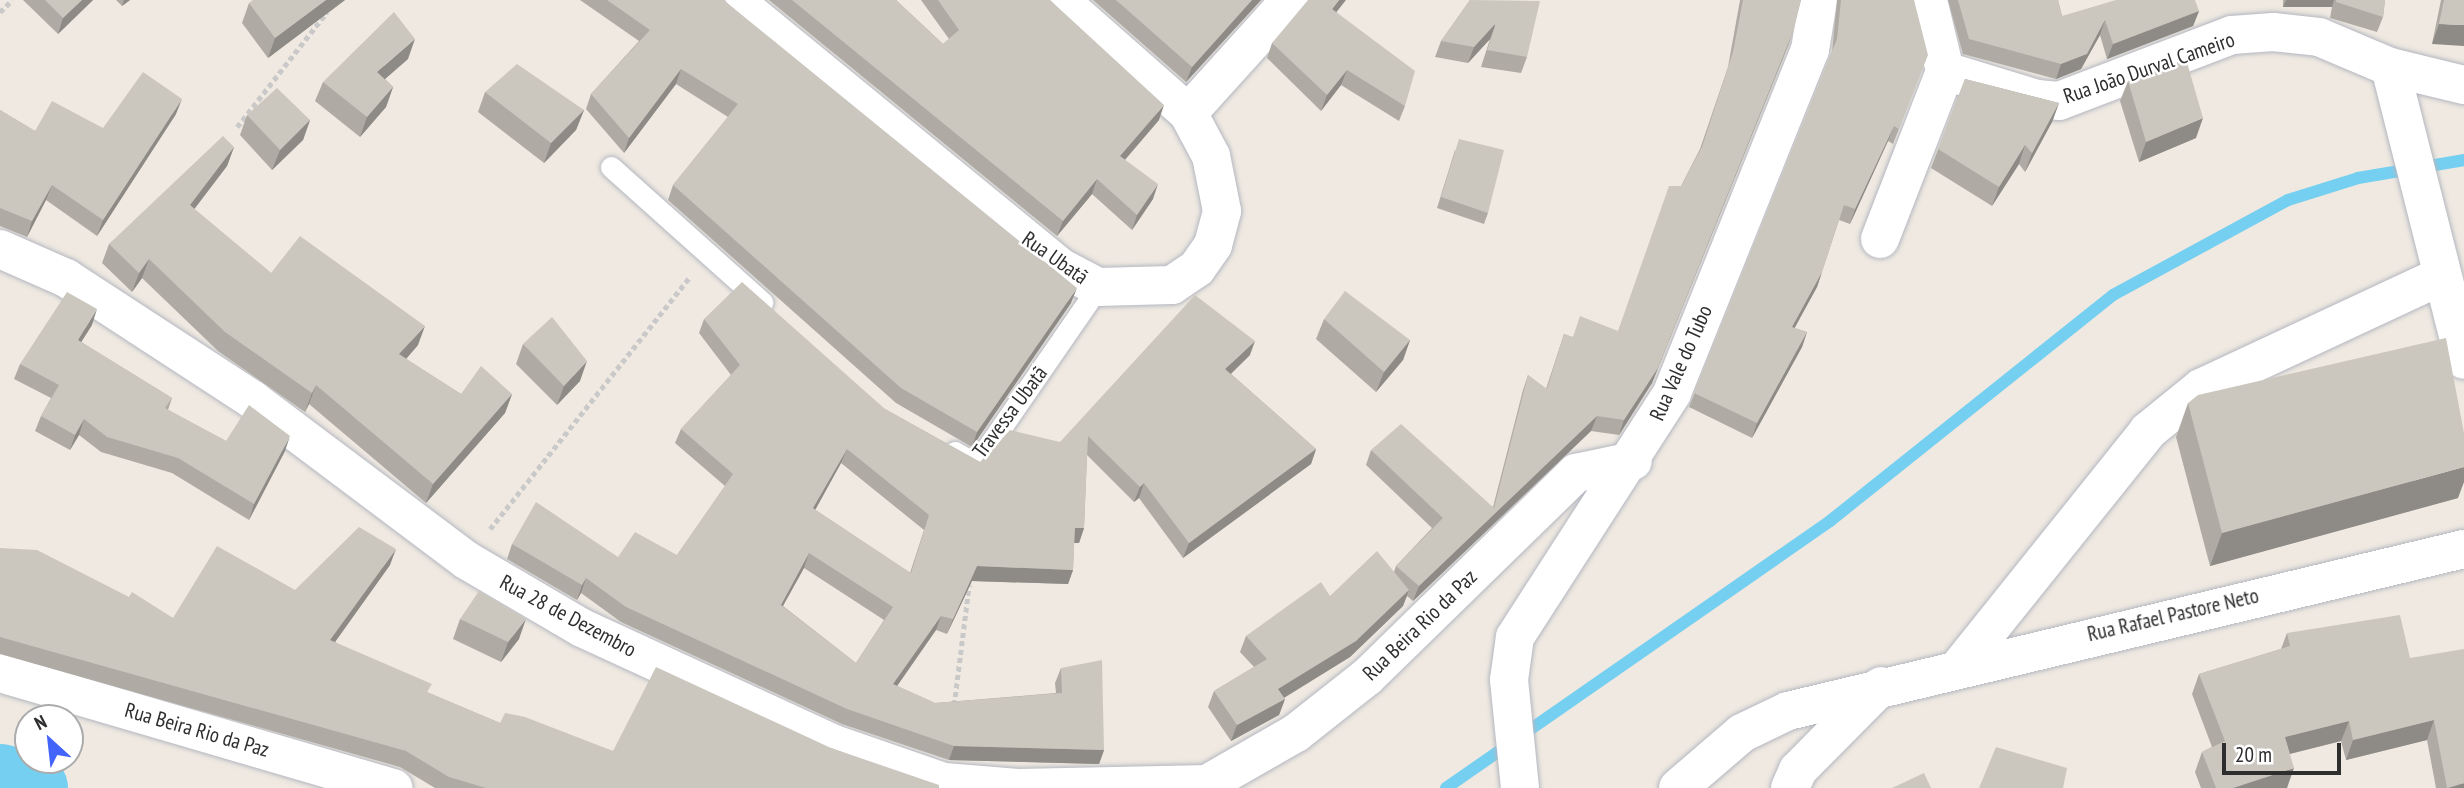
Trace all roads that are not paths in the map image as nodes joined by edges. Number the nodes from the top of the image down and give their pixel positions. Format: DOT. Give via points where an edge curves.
graph roads {
  1 [pos="734,0"];
  2 [pos="1060,0"];
  3 [pos="1290,0"];
  4 [pos="1818,0"];
  5 [pos="1928,0"];
  6 [pos="2390,67"];
  7 [pos="1945,71"];
  8 [pos="2464,85"];
  9 [pos="1188,113"];
  10 [pos="611,167"];
  11 [pos="1880,239"];
  12 [pos="0,248"];
  13 [pos="2441,275"];
  14 [pos="1098,287"];
  15 [pos="778,316"];
  16 [pos="2464,360"];
  17 [pos="932,439"];
  18 [pos="1633,461"];
  19 [pos="1518,530"];
  20 [pos="2464,549"];
  21 [pos="1528,610"];
  22 [pos="1960,666"];
  23 [pos="0,673"];
  24 [pos="1882,685"];
  25 [pos="1520,771"];
  26 [pos="1205,786"];
  27 [pos="394,788"];
  28 [pos="1678,788"];
  29 [pos="1790,788"];
  1 -- 14 [label="street, Rua Ubatã" via="1060,267"];
  2 -- 9 [label="street, Rua Ubatã"];
  3 -- 9 [label="street"];
  4 -- 18 [label="street, Rua Vale do Tubo" via="1805,63 1672,393"];
  5 -- 7 [label="street"];
  6 -- 7 [label="street, Rua João Durval Cameiro" via="2319,37 2273,32 2232,36 2059,101"];
  6 -- 8 [label="street, Rua João Durval Cameiro"];
  6 -- 13 [label="street" via="2415,185"];
  7 -- 11 [label="street"];
  9 -- 14 [label="street, Rua Ubatã" via="1217,177 1222,211 1213,245 1197,268 1172,285"];
  10 -- 15 [label="lane"];
  12 -- 26 [label="street, Rua 28 de Dezembro" via="66,278 253,400 466,560 582,628 834,744 944,782 1018,788"];
  13 -- 16 [label="street"];
  13 -- 22 [label="street" via="2202,388 2148,431"];
  14 -- 17 [label="lane, Travessa Ubatã" via="976,464"];
  18 -- 19 [label="street, Rua Beira Rio da Paz" via="1576,473"];
  18 -- 21 [label="street, Rua Vale do Tubo"];
  19 -- 21 [label="street"];
  19 -- 26 [label="street, Rua Beira Rio da Paz" via="1367,677 1296,733"];
  20 -- 22 [label="street, Rua Rafael Pastore Neto"];
  21 -- 25 [label="street, Rua Vale do Tubo" via="1515,636 1509,680"];
  22 -- 24 [label="street, Rua Rafael Pastore Neto"];
  23 -- 27 [label="street, Rua Beira Rio da Paz"];
  24 -- 28 [label="street, Rua Rafael Pastore Neto" via="1788,711 1742,733"];
  24 -- 29 [label="street" via="1798,770"];
}
